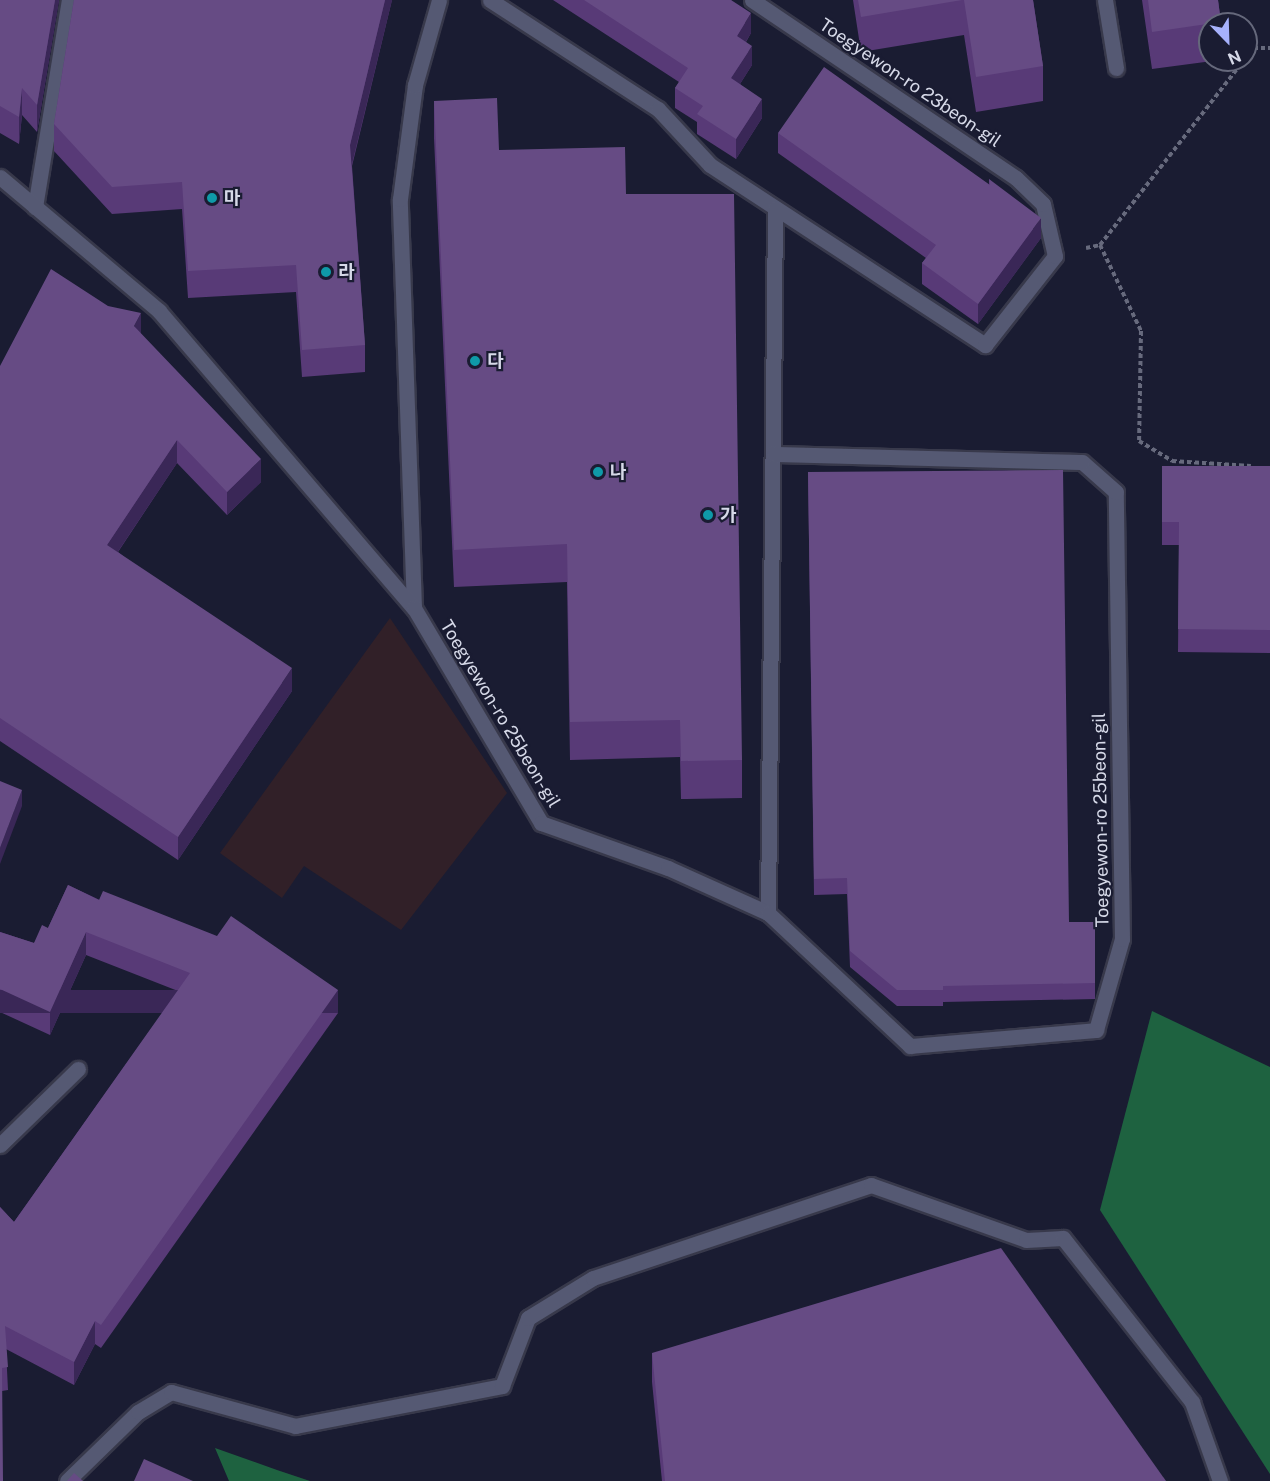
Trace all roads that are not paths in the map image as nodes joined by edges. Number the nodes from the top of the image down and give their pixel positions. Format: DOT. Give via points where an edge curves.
graph roads {
  1 [pos="69,0"];
  2 [pos="439,0"];
  3 [pos="490,0"];
  4 [pos="752,0"];
  5 [pos="1105,0"];
  6 [pos="1116,68"];
  7 [pos="0,177"];
  8 [pos="35,207"];
  9 [pos="775,208"];
  10 [pos="774,454"];
  11 [pos="414,608"];
  12 [pos="768,913"];
  13 [pos="78,1069"];
  14 [pos="0,1145"];
  15 [pos="67,1481"];
  16 [pos="1220,1481"];
  1 -- 8 [label="street"];
  2 -- 11 [label="street" via="415,86 400,199"];
  3 -- 9 [label="street" via="658,109 710,165"];
  4 -- 9 [label="street, Toegyewon-ro 23beon-gil" via="1016,177 1043,204 1055,256 985,345"];
  5 -- 6 [label="street"];
  7 -- 8 [label="street, Toegyewon-ro 25beon-gil"];
  8 -- 11 [label="street, Toegyewon-ro 25beon-gil" via="159,311"];
  9 -- 10 [label="street"];
  10 -- 12 [label="street"];
  10 -- 12 [label="street, Toegyewon-ro 25beon-gil" via="1082,462 1116,492 1122,939 1096,1030 910,1046"];
  11 -- 12 [label="street, Toegyewon-ro 25beon-gil" via="541,823 668,868"];
  13 -- 14 [label="street"];
  15 -- 16 [label="street" via="138,1412 171,1392 295,1426 502,1386 528,1318 593,1278 871,1185 1026,1240 1064,1238 1192,1402"];
}
